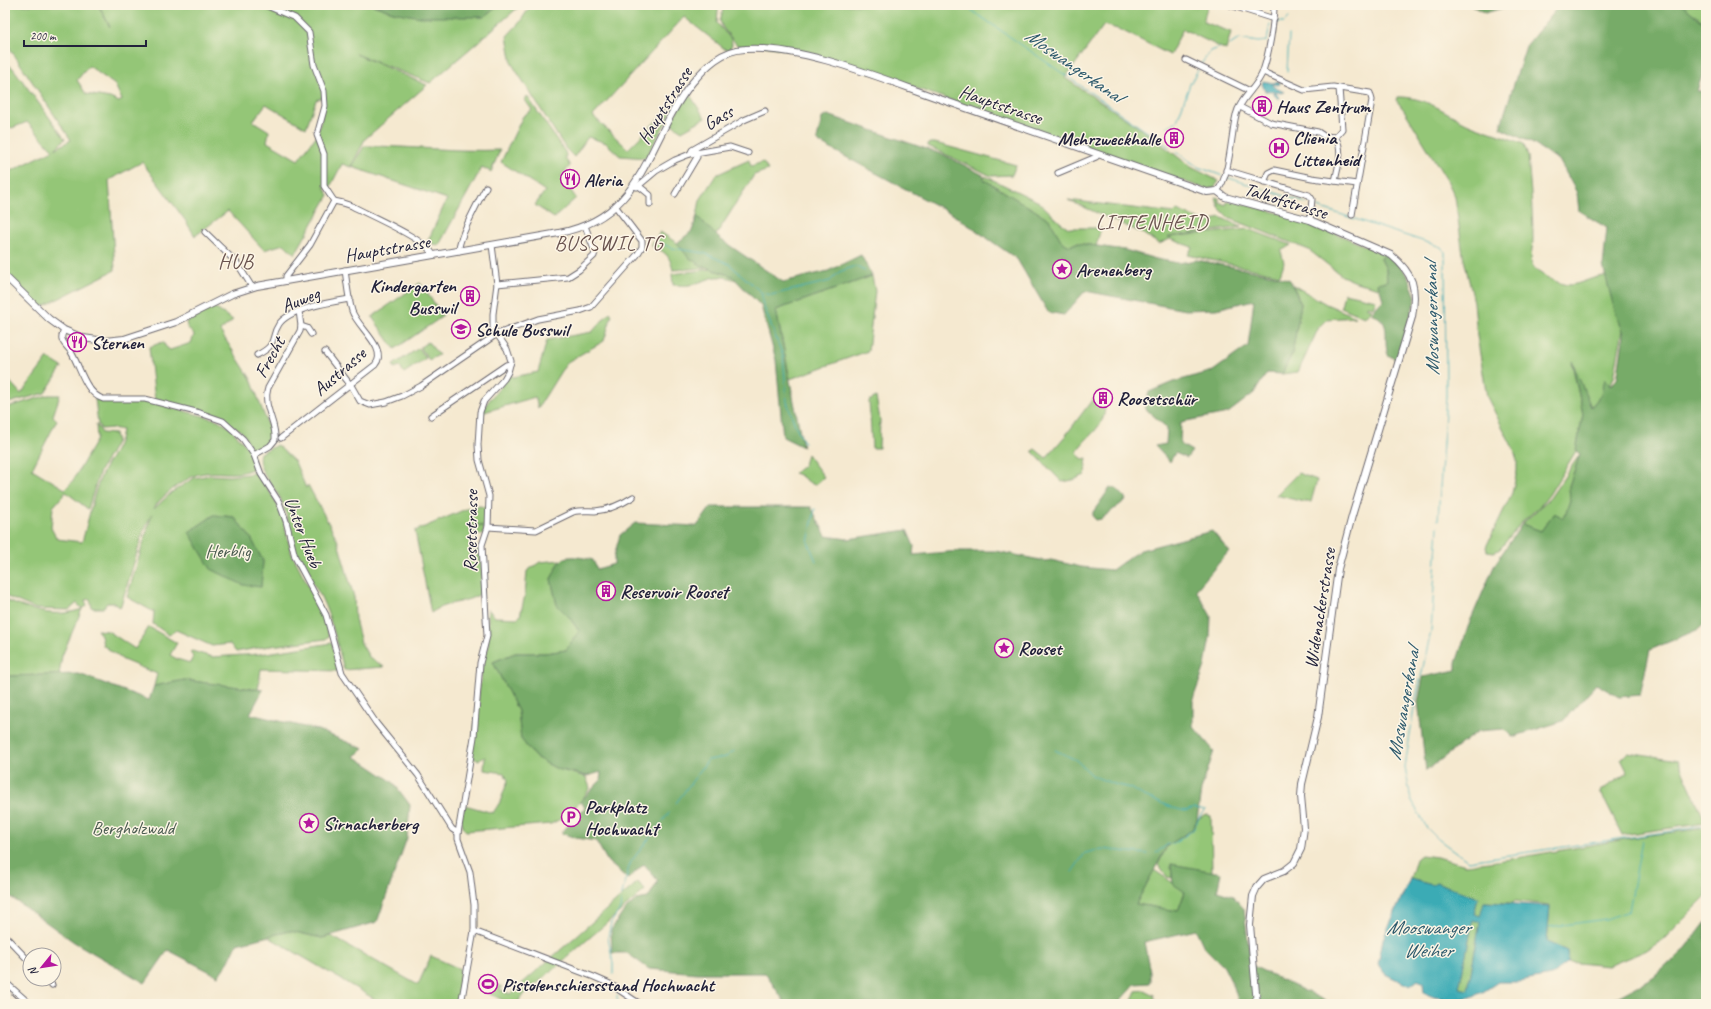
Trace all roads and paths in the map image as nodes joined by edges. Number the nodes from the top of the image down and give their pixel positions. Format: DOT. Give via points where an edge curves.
graph roads {
  1 [pos="265,5"];
  2 [pos="1230,5"];
  3 [pos="1274,5"];
  4 [pos="1274,20"];
  5 [pos="1186,60"];
  6 [pos="1263,72"];
  7 [pos="1339,88"];
  8 [pos="1250,91"];
  9 [pos="1240,107"];
  10 [pos="765,111"];
  11 [pos="1335,137"];
  12 [pos="697,152"];
  13 [pos="748,153"];
  14 [pos="690,154"];
  15 [pos="1098,154"];
  16 [pos="1226,172"];
  17 [pos="1058,173"];
  18 [pos="1335,181"];
  19 [pos="1264,182"];
  20 [pos="1357,184"];
  21 [pos="636,186"];
  22 [pos="486,187"];
  23 [pos="1217,191"];
  24 [pos="676,194"];
  25 [pos="334,201"];
  26 [pos="650,204"];
  27 [pos="616,207"];
  28 [pos="1352,215"];
  29 [pos="1310,220"];
  30 [pos="585,226"];
  31 [pos="205,232"];
  32 [pos="1348,236"];
  33 [pos="492,245"];
  34 [pos="459,251"];
  35 [pos="433,255"];
  36 [pos="345,270"];
  37 [pos="5,276"];
  38 [pos="286,280"];
  39 [pos="497,284"];
  40 [pos="252,287"];
  41 [pos="350,298"];
  42 [pos="299,311"];
  43 [pos="301,326"];
  44 [pos="64,330"];
  45 [pos="311,334"];
  46 [pos="497,334"];
  47 [pos="324,352"];
  48 [pos="257,355"];
  49 [pos="510,364"];
  50 [pos="350,385"];
  51 [pos="431,416"];
  52 [pos="281,438"];
  53 [pos="254,455"];
  54 [pos="633,497"];
  55 [pos="488,527"];
  56 [pos="458,833"];
  57 [pos="474,930"];
  58 [pos="5,936"];
  59 [pos="22,954"];
  60 [pos="5,982"];
  61 [pos="30,1004"];
  62 [pos="461,1004"];
  63 [pos="640,1004"];
  64 [pos="1257,1004"];
  1 -- 25 [label="street" via="295,18 309,32 314,65 324,91 326,106 317,135 324,154 324,186"];
  2 -- 4 [label="street"];
  3 -- 4 [label="street"];
  4 -- 6 [label="street"];
  5 -- 8 [label="street"];
  6 -- 7 [label="street" via="1304,90"];
  6 -- 8 [label="street"];
  7 -- 11 [label="street" via="1342,130"];
  7 -- 20 [label="street" via="1369,92 1371,97"];
  8 -- 9 [label="street"];
  9 -- 11 [label="street" via="1271,123"];
  9 -- 16 [label="street" via="1236,115"];
  10 -- 14 [label="street, Gass" via="740,122 692,150"];
  11 -- 18 [label="street" via="1340,150"];
  12 -- 13 [label="street" via="730,147"];
  12 -- 14 [label="street"];
  12 -- 24 [label="street" via="697,157"];
  14 -- 21 [label="street" via="656,171"];
  15 -- 17 [label="street"];
  15 -- 21 [label="street, Hauptstrasse" via="841,65 787,52 744,49 718,58 704,69 691,85 674,110"];
  15 -- 23 [label="street, Hauptstrasse" via="1207,192"];
  16 -- 19 [label="street"];
  16 -- 23 [label="street"];
  18 -- 19 [label="street" via="1274,170 1268,173"];
  18 -- 20 [label="street"];
  19 -- 29 [label="street" via="1309,195 1312,199"];
  20 -- 28 [label="street"];
  21 -- 26 [label="street" via="650,195"];
  21 -- 27 [label="street, Hauptstrasse"];
  22 -- 34 [label="street" via="462,236"];
  23 -- 29 [label="street, Talhofstrasse" via="1226,197"];
  25 -- 35 [label="street" via="352,206 409,235 430,249"];
  25 -- 38 [label="street" via="310,245 286,276"];
  27 -- 30 [label="street, Hauptstrasse"];
  27 -- 46 [label="street" via="642,241 642,247 597,302 586,309 538,319"];
  29 -- 32 [label="street, Talhofstrasse"];
  30 -- 33 [label="street, Hauptstrasse" via="559,234"];
  30 -- 39 [label="street" via="595,252 575,273 561,278"];
  31 -- 40 [label="street" via="237,263"];
  32 -- 64 [label="street, Widenackerstrasse" via="1391,255 1402,264 1410,276 1415,299 1412,317 1338,569 1318,717 1302,784 1304,828 1301,849 1294,863 1284,871 1264,879 1253,896 1250,925"];
  33 -- 34 [label="street, Hauptstrasse"];
  33 -- 39 [label="street"];
  34 -- 35 [label="street, Hauptstrasse"];
  35 -- 36 [label="street, Hauptstrasse"];
  36 -- 38 [label="street, Hauptstrasse"];
  36 -- 41 [label="street, Austrasse"];
  37 -- 44 [label="street, Hauptstrasse" via="49,319"];
  38 -- 40 [label="street, Hauptstrasse"];
  39 -- 46 [label="street" via="493,314 493,328"];
  40 -- 44 [label="street, Hauptstrasse" via="226,297 186,318 124,339 92,340"];
  41 -- 42 [label="street, Auweg" via="314,305"];
  41 -- 50 [label="street, Austrasse" via="353,314 378,350 379,358"];
  42 -- 43 [label="street, Frecht"];
  42 -- 48 [label="street, Auweg" via="278,325 269,349"];
  43 -- 45 [label="street"];
  43 -- 53 [label="street, Frecht" via="266,396 275,440"];
  44 -- 53 [label="street, Unter Hueb" via="63,341 97,397 145,398 215,417 237,432"];
  46 -- 49 [label="street" via="507,349"];
  46 -- 50 [label="street" via="421,386 386,402 363,404"];
  47 -- 50 [label="street"];
  49 -- 51 [label="street"];
  49 -- 55 [label="street, Rosetstrasse" via="504,379 484,401 480,412 479,460 489,496"];
  50 -- 52 [label="street, Austrasse"];
  53 -- 56 [label="street, Unter Hueb" via="261,474 279,502 295,557 324,611 342,673 373,719 418,775 452,829"];
  54 -- 55 [label="street" via="621,504 596,511 572,512 536,530"];
  55 -- 56 [label="street, Rosetstrasse" via="482,545 487,636 480,663 474,737"];
  56 -- 57 [label="street" via="470,872"];
  57 -- 62 [label="street"];
  57 -- 63 [label="street" via="610,984"];
  58 -- 59 [label="street"];
  60 -- 61 [label="street"];
}
